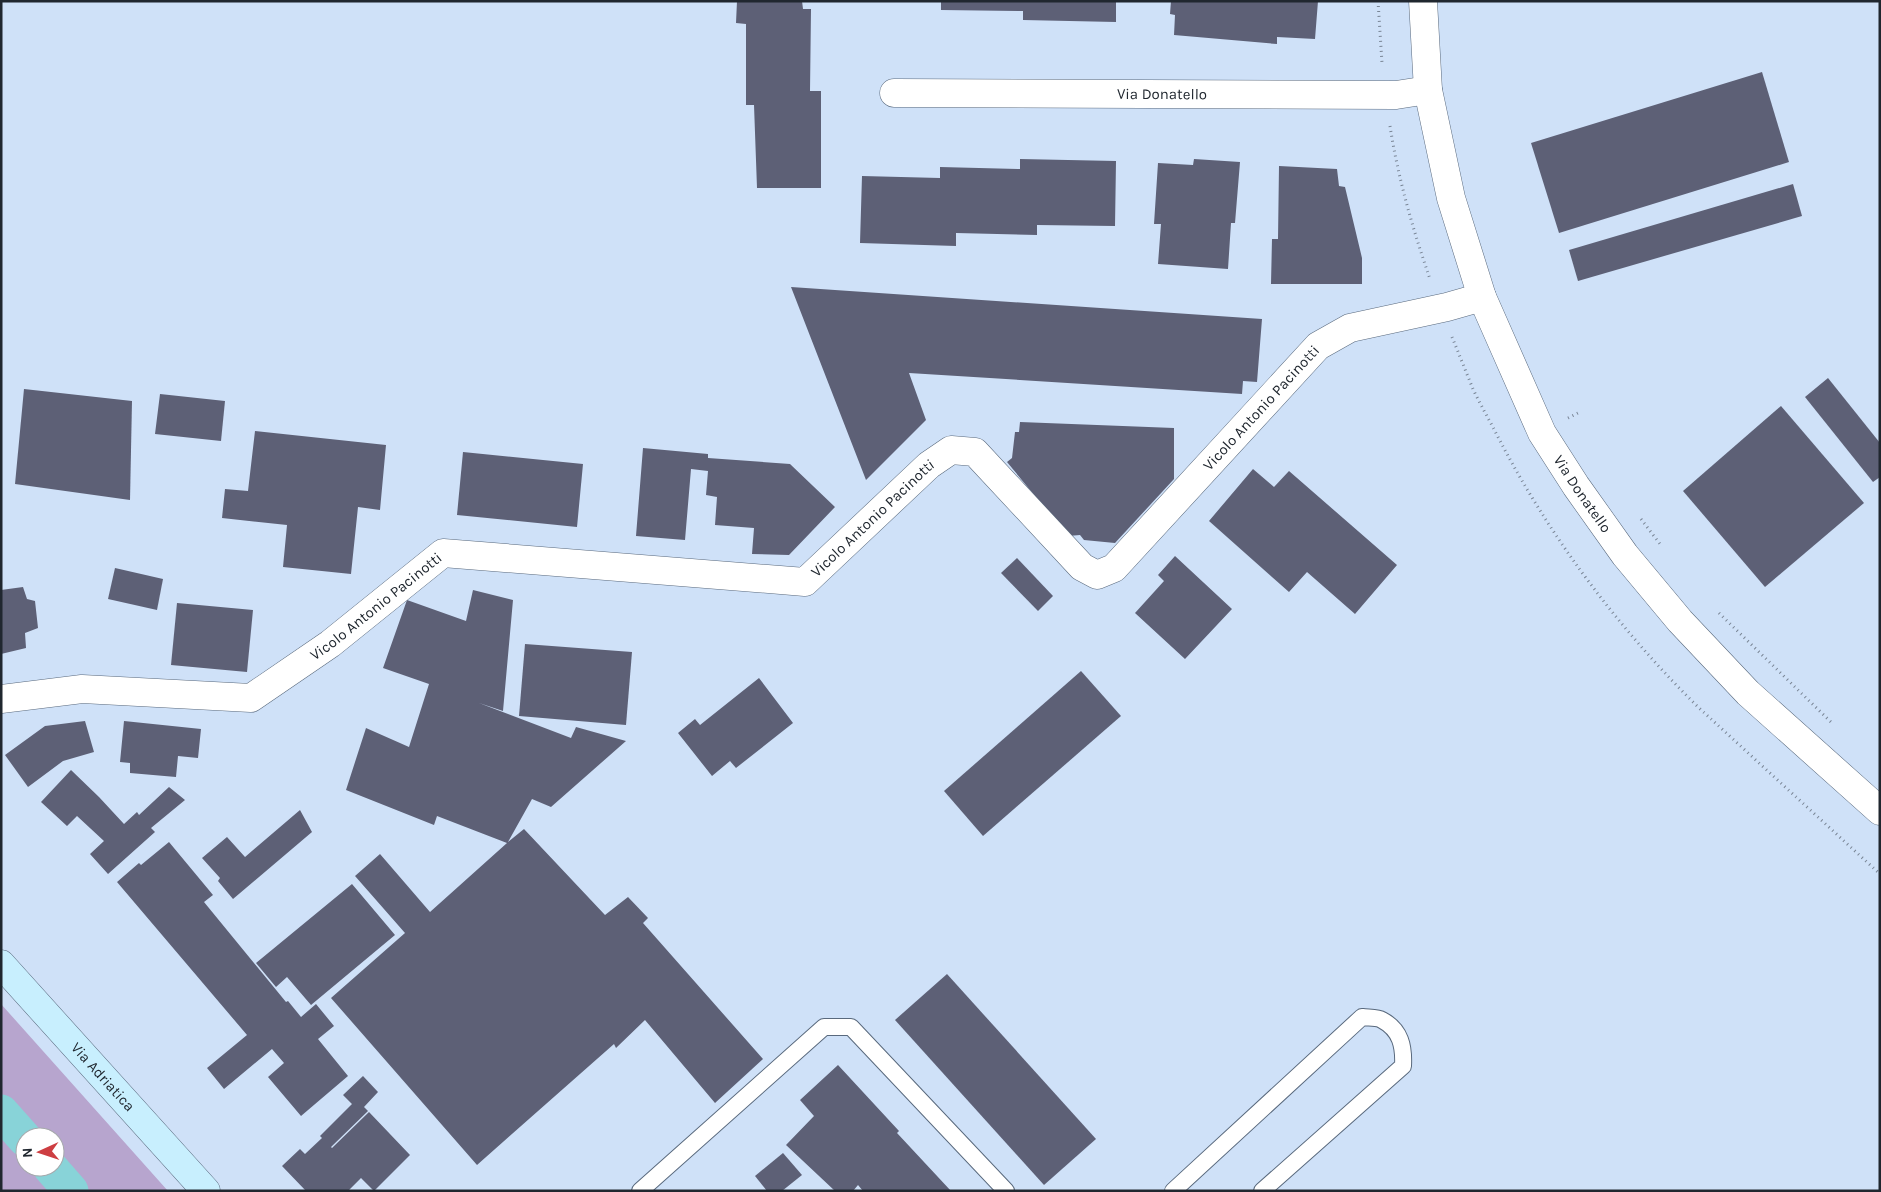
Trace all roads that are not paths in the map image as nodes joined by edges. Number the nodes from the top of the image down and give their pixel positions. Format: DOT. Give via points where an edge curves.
graph roads {
  1 [pos="1423,1"];
  2 [pos="1428,90"];
  3 [pos="894,93"];
  4 [pos="1482,297"];
  5 [pos="1,699"];
  6 [pos="1880,811"];
  7 [pos="1,964"];
  8 [pos="206,1191"];
  9 [pos="640,1191"];
  10 [pos="1006,1191"];
  11 [pos="1173,1191"];
  12 [pos="1262,1191"];
  1 -- 2 [label="street, Via Donatello"];
  2 -- 3 [label="street, Via Donatello" via="1396,95"];
  2 -- 4 [label="street, Via Donatello" via="1451,198"];
  4 -- 5 [label="street, Vicolo Antonio Pacinotti" via="1350,328 1318,346 1114,568 1097,576 1082,567 975,452 951,450 929,465 805,582 443,553 330,644 250,698 82,689"];
  4 -- 6 [label="street, Via Donatello" via="1542,433 1625,555 1680,621 1748,693"];
  7 -- 8 [label="main road, Via Adriatica"];
  9 -- 10 [label="lane" via="824,1027 852,1027"];
  11 -- 12 [label="lane" via="1362,1017 1381,1019 1395,1031 1404,1047 1403,1066"];
}
